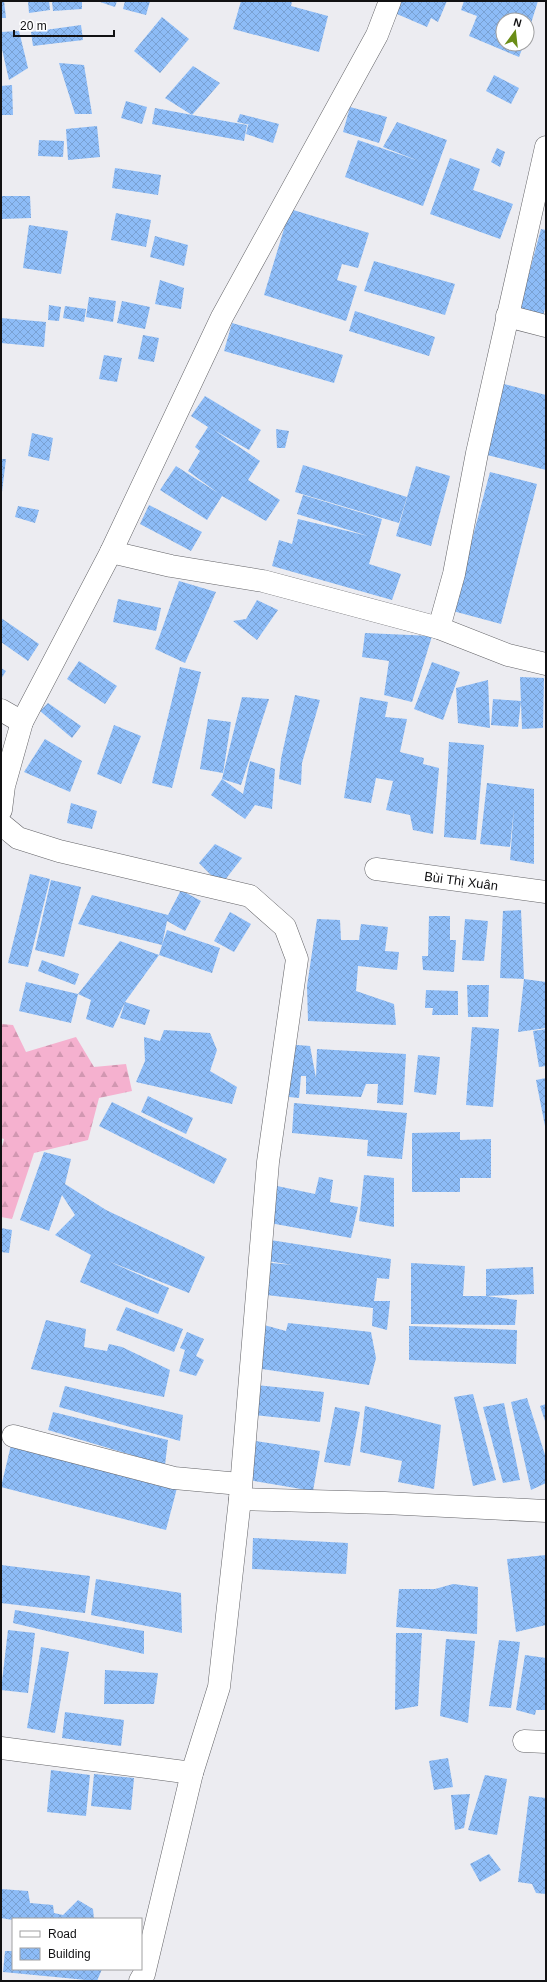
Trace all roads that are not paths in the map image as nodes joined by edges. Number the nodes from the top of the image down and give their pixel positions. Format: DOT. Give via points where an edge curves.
graph roads {
  1 [pos="390,1"];
  2 [pos="546,147"];
  3 [pos="538,217"];
  4 [pos="507,316"];
  5 [pos="546,326"];
  6 [pos="111,552"];
  7 [pos="438,628"];
  8 [pos="546,664"];
  9 [pos="1,710"];
  10 [pos="22,722"];
  11 [pos="1,810"];
  12 [pos="1,824"];
  13 [pos="376,869"];
  14 [pos="546,892"];
  15 [pos="13,1436"];
  16 [pos="240,1492"];
  17 [pos="546,1511"];
  18 [pos="524,1741"];
  19 [pos="546,1742"];
  20 [pos="1,1748"];
  21 [pos="192,1773"];
  22 [pos="140,1981"];
  1 -- 6 [label="street" via="377,35 222,317"];
  2 -- 3 [label="street"];
  3 -- 4 [label="street"];
  4 -- 5 [label="street"];
  4 -- 7 [label="street" via="454,574"];
  6 -- 7 [label="street" via="170,566 263,581"];
  6 -- 10 [label="street"];
  7 -- 8 [label="street" via="508,655"];
  9 -- 10 [label="street"];
  10 -- 11 [label="street" via="4,786"];
  12 -- 16 [label="street" via="18,838 59,851 250,896 285,927 297,960 268,1162"];
  13 -- 14 [label="street, Bùi Thị Xuân"];
  15 -- 16 [label="street" via="174,1478"];
  16 -- 17 [label="street"];
  16 -- 21 [label="street" via="219,1687"];
  18 -- 19 [label="street"];
  20 -- 21 [label="street"];
  21 -- 22 [label="street" via="144,1974"];
}
